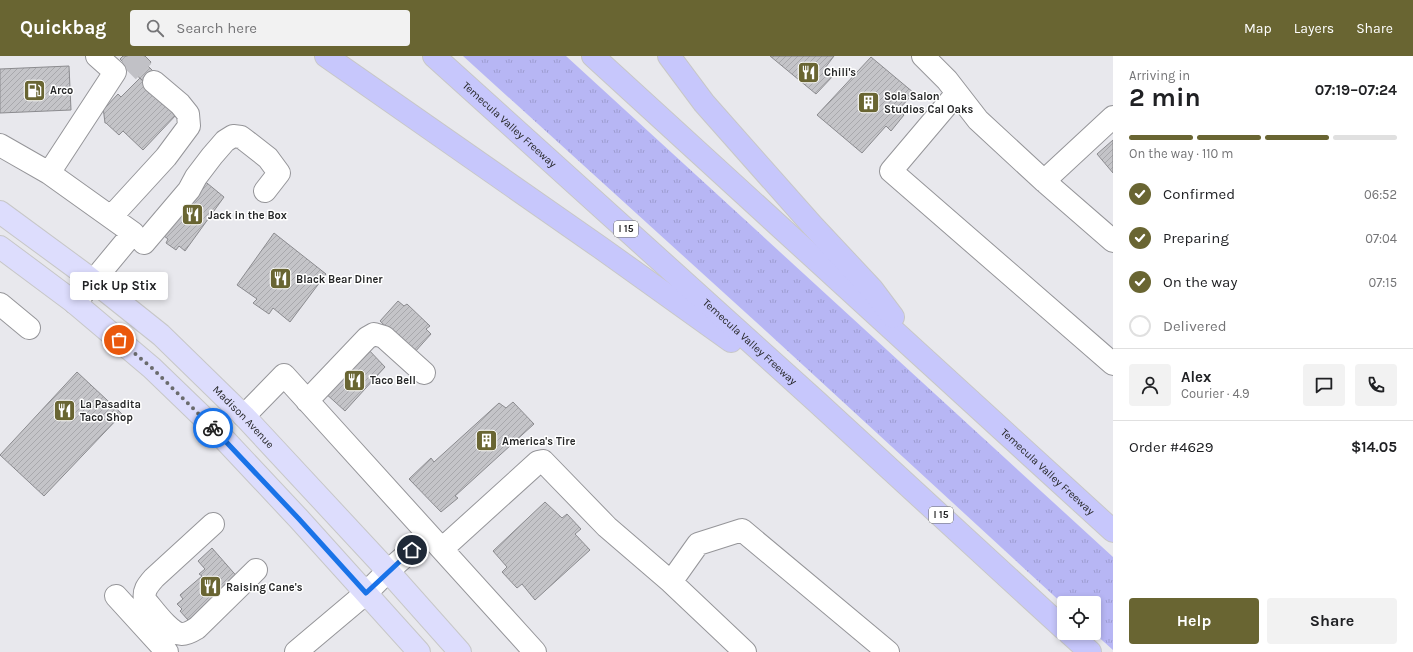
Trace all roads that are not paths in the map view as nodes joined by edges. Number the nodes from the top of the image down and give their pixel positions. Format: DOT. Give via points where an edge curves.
graph roads {
  1 [pos="97,56"];
  2 [pos="326,56"];
  3 [pos="434,56"];
  4 [pos="593,56"];
  5 [pos="669,56"];
  6 [pos="923,56"];
  7 [pos="154,82"];
  8 [pos="957,93"];
  9 [pos="1113,117"];
  10 [pos="0,145"];
  11 [pos="49,173"];
  12 [pos="1044,181"];
  13 [pos="265,191"];
  14 [pos="0,212"];
  15 [pos="111,217"];
  16 [pos="1113,241"];
  17 [pos="144,244"];
  18 [pos="0,247"];
  19 [pos="94,281"];
  20 [pos="75,303"];
  21 [pos="0,304"];
  22 [pos="30,328"];
  23 [pos="930,364"];
  24 [pos="1113,364"];
  25 [pos="424,373"];
  26 [pos="307,401"];
  27 [pos="817,402"];
  28 [pos="244,416"];
  29 [pos="217,529"];
  30 [pos="1113,531"];
  31 [pos="436,542"];
  32 [pos="256,570"];
  33 [pos="388,571"];
  34 [pos="671,582"];
  35 [pos="366,593"];
  36 [pos="116,596"];
  37 [pos="1057,622"];
  38 [pos="1077,640"];
  39 [pos="167,652"];
  40 [pos="296,652"];
  41 [pos="419,652"];
  42 [pos="460,652"];
  43 [pos="535,652"];
  44 [pos="745,652"];
  45 [pos="888,652"];
  46 [pos="1090,652"];
  1 -- 11 [label="lane" via="115,72"];
  2 -- 27 [label="highway"];
  3 -- 27 [label="highway, Temecula Valley Freeway / I 15"];
  4 -- 23 [label="highway, Temecula Valley Freeway"];
  5 -- 23 [label="highway" via="704,103 872,289"];
  6 -- 8 [label="lane"];
  7 -- 15 [label="lane" via="188,114 189,126 166,158"];
  8 -- 12 [label="lane" via="978,120"];
  8 -- 24 [label="lane" via="891,172"];
  9 -- 12 [label="lane"];
  10 -- 11 [label="lane"];
  11 -- 15 [label="lane"];
  12 -- 16 [label="lane"];
  13 -- 17 [label="lane" via="279,173 268,158 241,137 233,136 212,156 189,190"];
  14 -- 19 [label="main road, Madison Avenue"];
  15 -- 19 [label="lane" via="133,233"];
  18 -- 20 [label="main road"];
  19 -- 20 [label="lane"];
  19 -- 28 [label="main road, Madison Avenue" via="161,335"];
  20 -- 35 [label="main road" via="152,368 208,422"];
  21 -- 22 [label="lane"];
  23 -- 30 [label="highway, Temecula Valley Freeway"];
  25 -- 26 [label="lane" via="384,337 374,334 367,338"];
  26 -- 28 [label="lane" via="284,375"];
  26 -- 31 [label="lane"];
  27 -- 37 [label="highway, Temecula Valley Freeway / I 15"];
  28 -- 33 [label="main road, Madison Avenue"];
  29 -- 32 [label="lane" via="146,586 143,594 145,600 173,631 181,635 197,628"];
  31 -- 33 [label="lane"];
  31 -- 34 [label="lane" via="538,462 543,461 607,527"];
  31 -- 43 [label="lane"];
  33 -- 35 [label="lane"];
  33 -- 42 [label="main road, Madison Avenue"];
  34 -- 44 [label="lane"];
  34 -- 45 [label="lane" via="698,544 742,530"];
  35 -- 40 [label="lane"];
  35 -- 41 [label="main road"];
  36 -- 39 [label="lane"];
  38 -- 46 [label="highway"];
}
